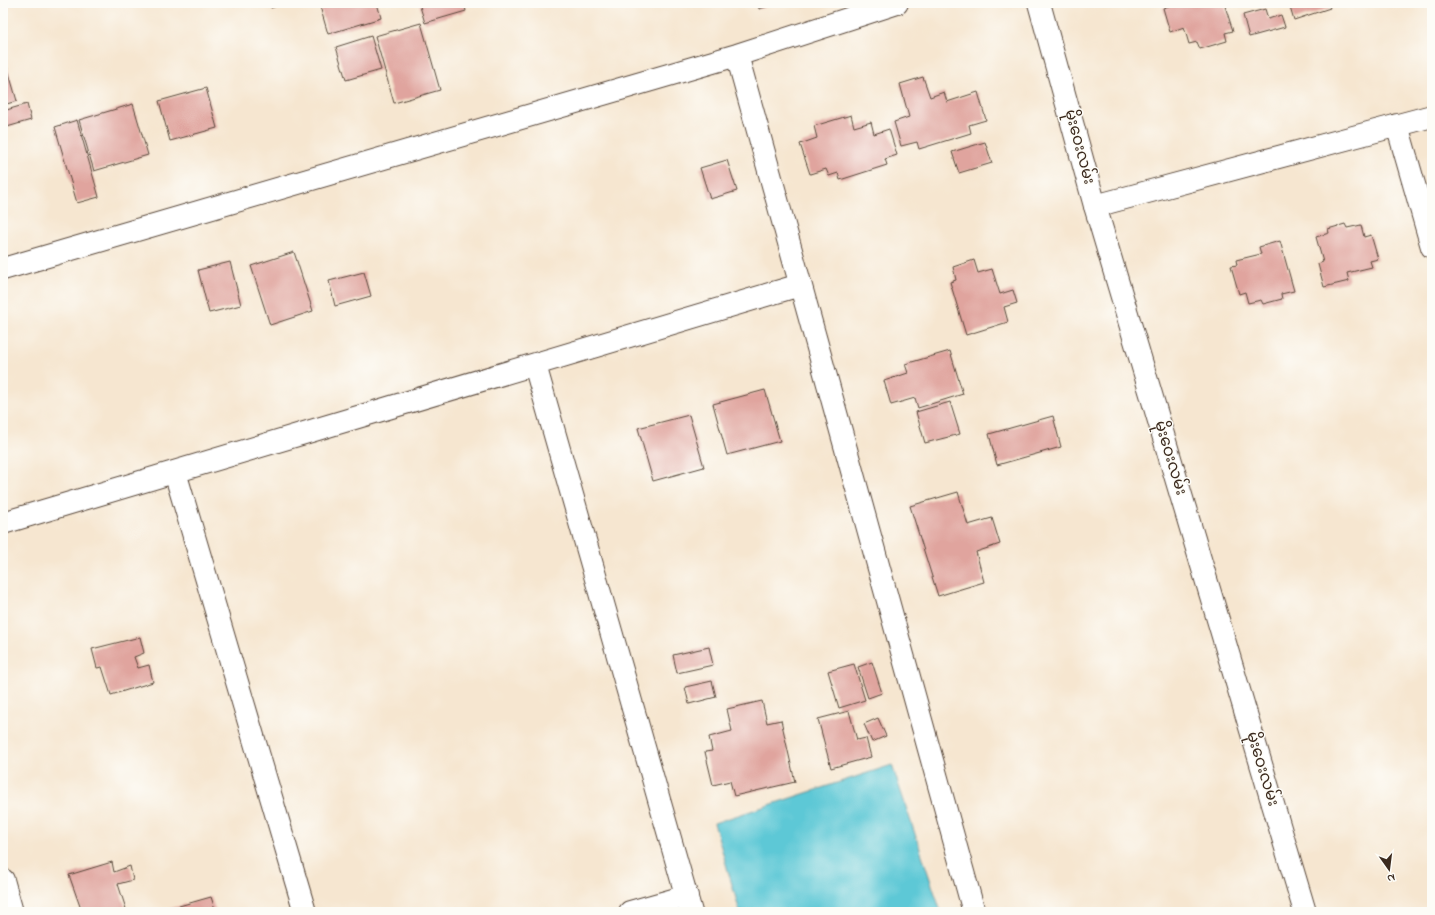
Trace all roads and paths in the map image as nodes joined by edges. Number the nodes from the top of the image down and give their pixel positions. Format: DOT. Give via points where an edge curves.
graph roads {
  1 [pos="897,3"];
  2 [pos="1039,3"];
  3 [pos="737,55"];
  4 [pos="1432,116"];
  5 [pos="1397,125"];
  6 [pos="1095,206"];
  7 [pos="1432,247"];
  8 [pos="3,269"];
  9 [pos="800,285"];
  10 [pos="535,365"];
  11 [pos="175,472"];
  12 [pos="3,523"];
  13 [pos="3,880"];
  14 [pos="689,904"];
  15 [pos="12,912"];
  16 [pos="305,912"];
  17 [pos="630,912"];
  18 [pos="974,912"];
  19 [pos="1305,912"];
  1 -- 3 [label="street"];
  2 -- 6 [label="street, မိုးဝေးလမ်း"];
  3 -- 8 [label="street"];
  3 -- 9 [label="street"];
  4 -- 5 [label="street"];
  5 -- 6 [label="street"];
  5 -- 7 [label="street"];
  6 -- 19 [label="street, မိုးဝေးလမ်း"];
  9 -- 10 [label="street"];
  9 -- 18 [label="street"];
  10 -- 11 [label="street"];
  10 -- 14 [label="street"];
  11 -- 12 [label="street"];
  11 -- 16 [label="street"];
  13 -- 15 [label="street"];
  14 -- 17 [label="street"];
}
